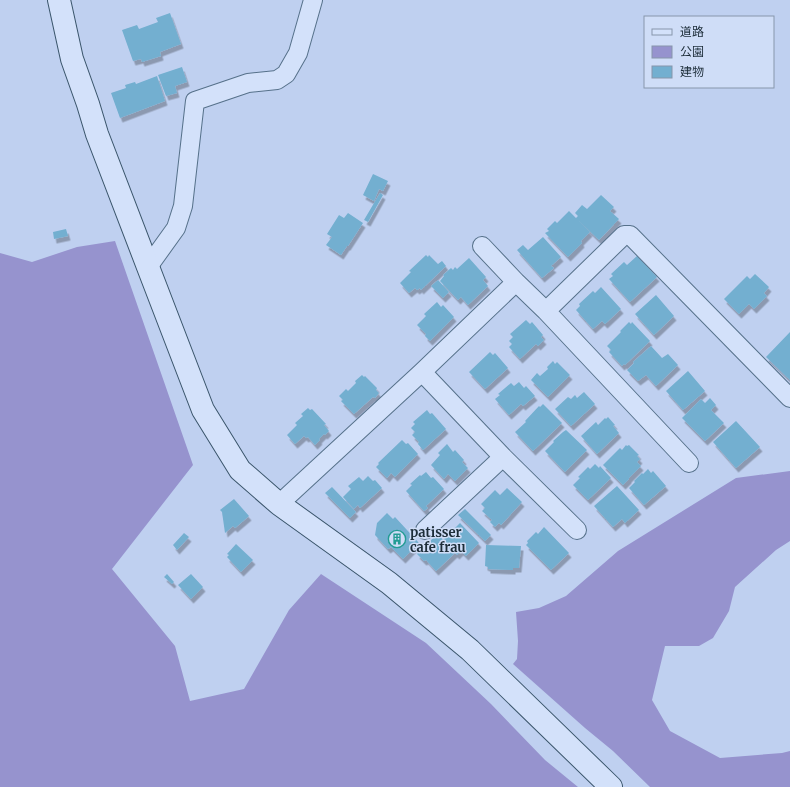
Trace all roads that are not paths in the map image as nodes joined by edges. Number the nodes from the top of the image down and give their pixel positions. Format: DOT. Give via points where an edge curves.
graph roads {
  1 [pos="59,0"];
  2 [pos="313,0"];
  3 [pos="482,246"];
  4 [pos="148,267"];
  5 [pos="516,282"];
  6 [pos="546,311"];
  7 [pos="422,372"];
  8 [pos="790,398"];
  9 [pos="503,457"];
  10 [pos="689,463"];
  11 [pos="279,504"];
  12 [pos="425,530"];
  13 [pos="577,530"];
  14 [pos="611,787"];
  1 -- 4 [label="street" via="72,59 97,134"];
  2 -- 4 [label="street" via="298,53 286,74 277,80 248,84 196,101 183,206 176,228"];
  3 -- 5 [label="street"];
  4 -- 11 [label="street" via="203,410 240,470"];
  5 -- 6 [label="street"];
  5 -- 7 [label="street"];
  6 -- 8 [label="street" via="624,235 630,235"];
  6 -- 10 [label="street"];
  7 -- 9 [label="street"];
  7 -- 11 [label="street"];
  9 -- 12 [label="street"];
  9 -- 13 [label="street"];
  11 -- 14 [label="street" via="389,583 470,650"];
}
